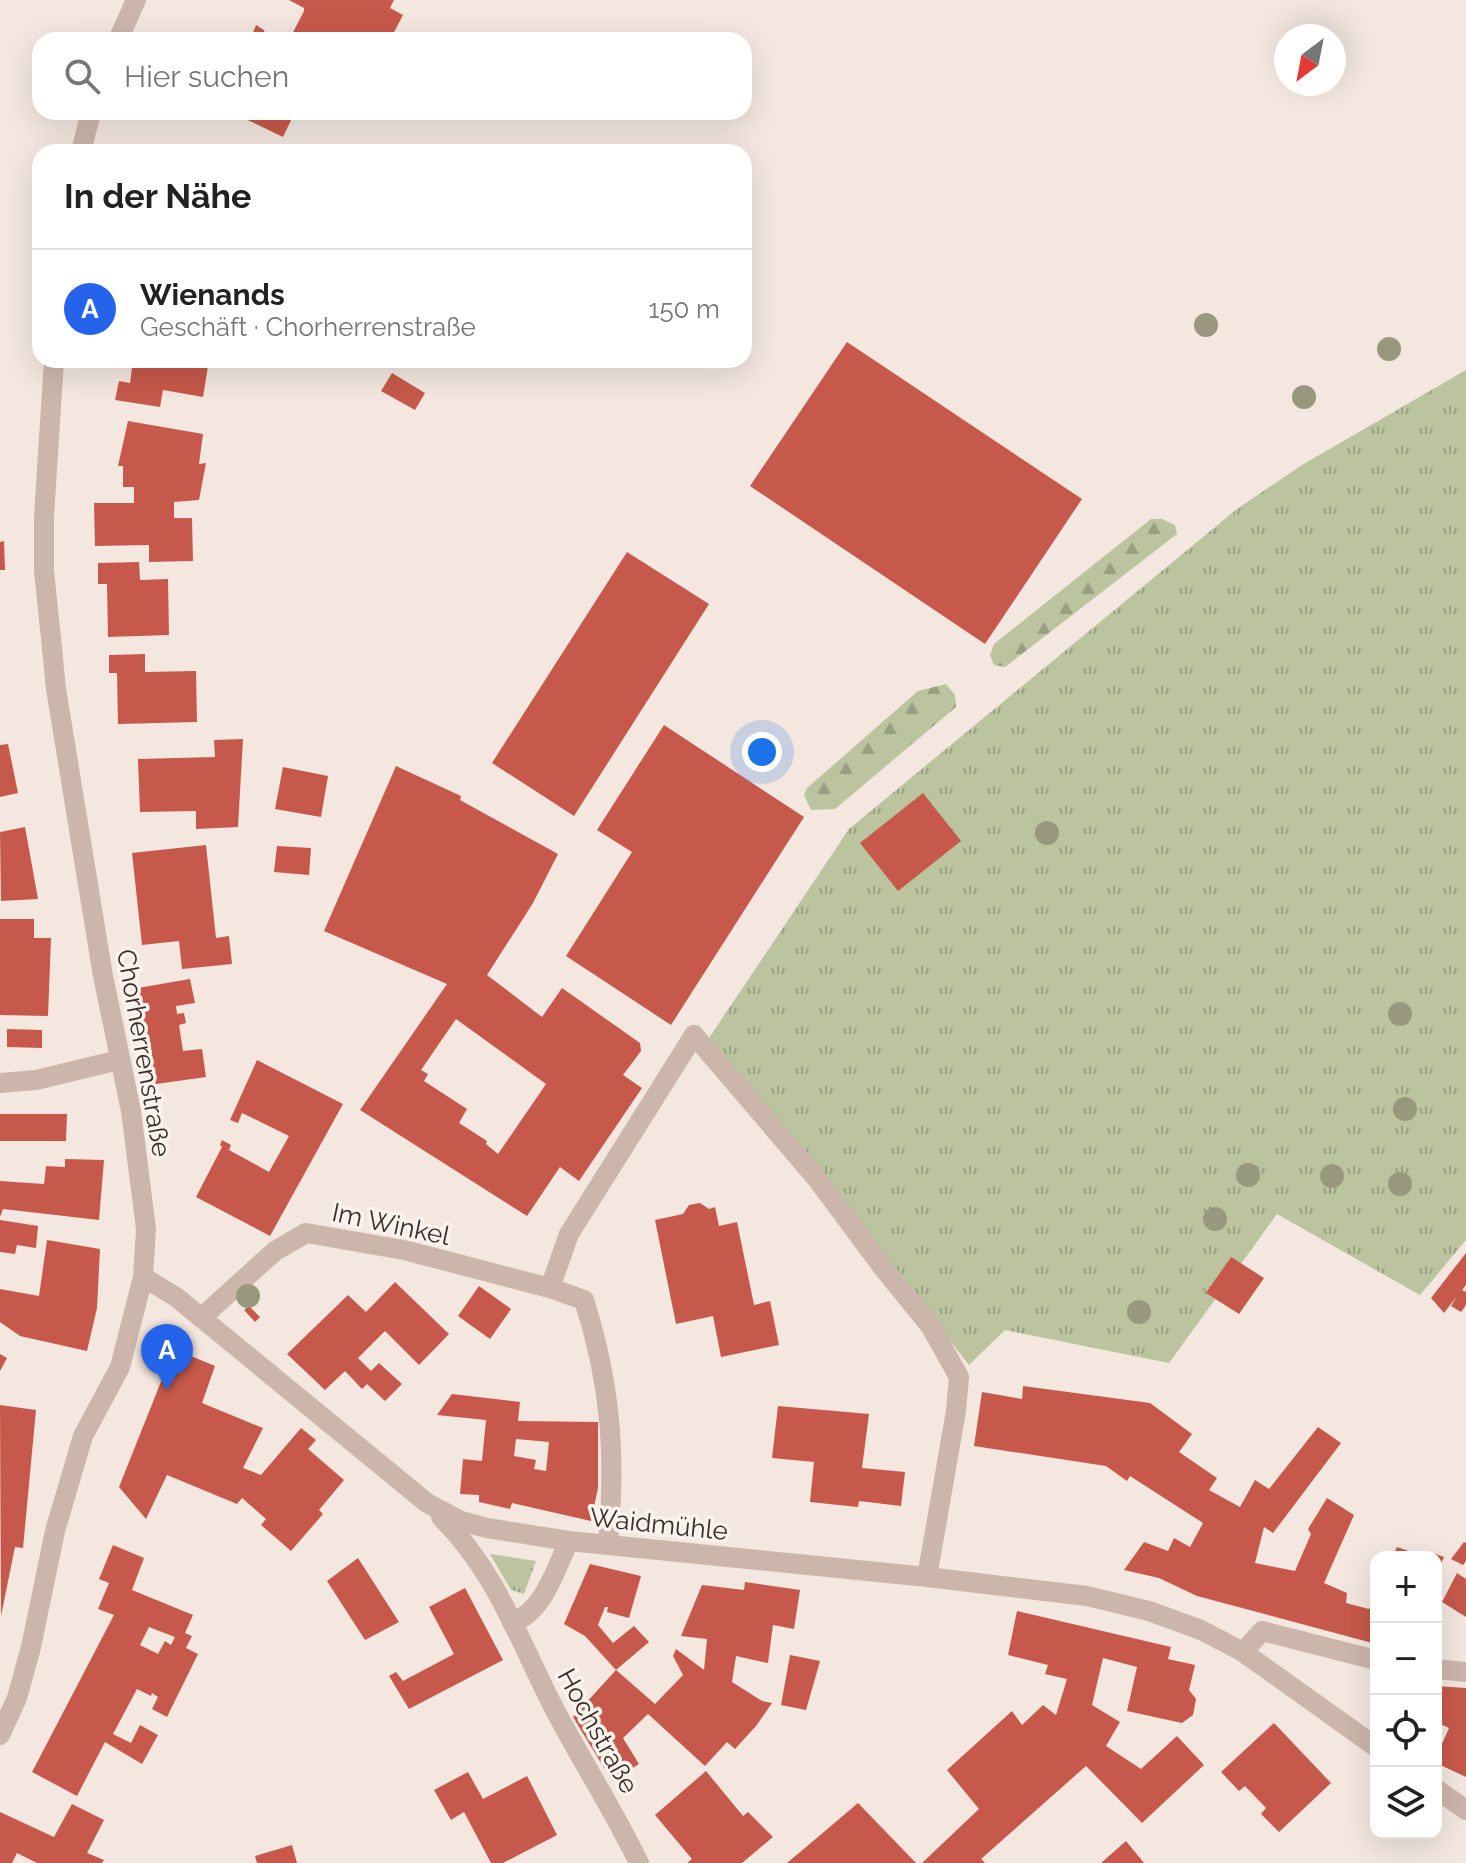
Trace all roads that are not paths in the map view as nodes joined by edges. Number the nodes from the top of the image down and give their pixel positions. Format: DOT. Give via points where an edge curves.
graph roads {
  1 [pos="136,0"];
  2 [pos="122,32"];
  3 [pos="89,120"];
  4 [pos="83,144"];
  5 [pos="53,368"];
  6 [pos="119,1060"];
  7 [pos="0,1083"];
  8 [pos="143,1277"];
  9 [pos="550,1288"];
  10 [pos="201,1318"];
  11 [pos="427,1503"];
  12 [pos="569,1541"];
  13 [pos="608,1545"];
  14 [pos="927,1577"];
  15 [pos="512,1623"];
  16 [pos="1243,1652"];
  17 [pos="1370,1658"];
  18 [pos="1442,1670"];
  19 [pos="1466,1672"];
  20 [pos="0,1735"];
  21 [pos="1370,1743"];
  22 [pos="1442,1793"];
  23 [pos="1466,1810"];
  24 [pos="639,1863"];
  1 -- 2 [label="street"];
  3 -- 4 [label="street"];
  5 -- 6 [label="street, Chorherrenstraße" via="44,501 45,578 56,689"];
  6 -- 7 [label="street"];
  6 -- 8 [label="street, Chorherrenstraße" via="146,1229"];
  8 -- 10 [label="street, Waidmühle"];
  8 -- 20 [label="street, Chorherrenstraße" via="120,1367 83,1436 67,1486 31,1647"];
  9 -- 10 [label="street, Im Winkel" via="404,1250 306,1233 275,1251"];
  9 -- 13 [label="street, Im Winkel" via="584,1300 598,1343 611,1417"];
  9 -- 14 [label="street" via="569,1234 694,1035 817,1179 931,1327 959,1377"];
  10 -- 11 [label="street, Waidmühle"];
  11 -- 12 [label="street, Waidmühle" via="461,1521"];
  11 -- 15 [label="street, Hochstraße" via="484,1566"];
  12 -- 13 [label="street, Waidmühle"];
  12 -- 15 [label="street" via="537,1608"];
  13 -- 14 [label="street, Waidmühle"];
  14 -- 16 [label="street, Waidmühle" via="1087,1596 1149,1611"];
  15 -- 24 [label="street, Hochstraße"];
  16 -- 17 [label="street" via="1262,1631"];
  16 -- 21 [label="street, Waidmühle"];
  18 -- 19 [label="street"];
  22 -- 23 [label="street"];
}
